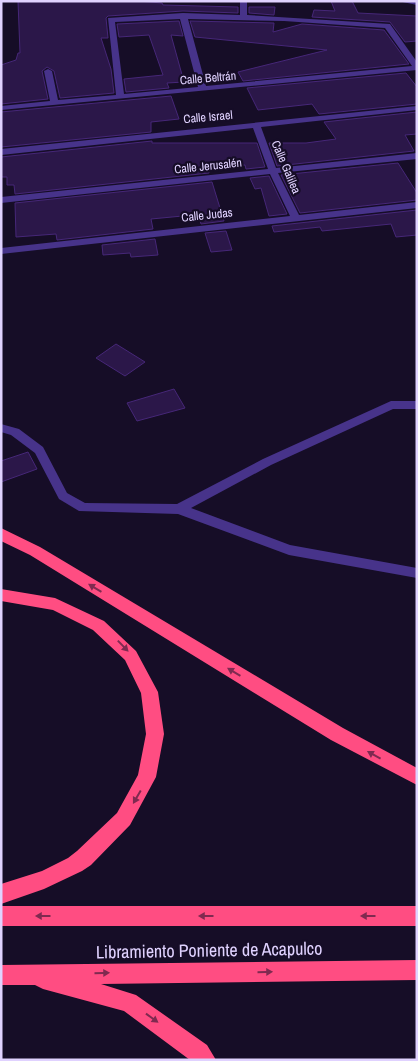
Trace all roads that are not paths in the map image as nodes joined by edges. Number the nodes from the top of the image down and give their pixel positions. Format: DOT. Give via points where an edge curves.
graph roads {
  1 [pos="242,1"];
  2 [pos="400,1"];
  3 [pos="417,3"];
  4 [pos="183,15"];
  5 [pos="244,16"];
  6 [pos="417,68"];
  7 [pos="48,71"];
  8 [pos="203,90"];
  9 [pos="120,96"];
  10 [pos="54,102"];
  11 [pos="1,108"];
  12 [pos="417,108"];
  13 [pos="256,126"];
  14 [pos="1,152"];
  15 [pos="417,156"];
  16 [pos="273,171"];
  17 [pos="1,200"];
  18 [pos="417,205"];
  19 [pos="295,217"];
  20 [pos="1,250"];
  21 [pos="417,405"];
  22 [pos="1,428"];
  23 [pos="179,509"];
  24 [pos="1,534"];
  25 [pos="417,573"];
  26 [pos="1,595"];
  27 [pos="417,777"];
  28 [pos="1,894"];
  29 [pos="1,916"];
  30 [pos="417,916"];
  31 [pos="417,970"];
  32 [pos="24,974"];
  33 [pos="1,975"];
  34 [pos="205,1060"];
  1 -- 5 [label="street"];
  2 -- 3 [label="street"];
  4 -- 5 [label="street"];
  4 -- 8 [label="street"];
  4 -- 9 [label="street" via="111,20"];
  5 -- 6 [label="street" via="387,26"];
  6 -- 8 [label="street, Calle Beltrán"];
  7 -- 10 [label="street"];
  8 -- 9 [label="street, Calle Beltrán"];
  9 -- 10 [label="street, Calle Beltrán"];
  10 -- 11 [label="street, Calle Beltrán"];
  12 -- 13 [label="street, Calle Israel"];
  13 -- 14 [label="street, Calle Israel"];
  13 -- 16 [label="street, Calle Galilea"];
  15 -- 16 [label="street, Calle Jerusalén"];
  16 -- 17 [label="street, Calle Jerusalén"];
  16 -- 19 [label="street, Calle Galilea"];
  18 -- 19 [label="street, Calle Judas"];
  19 -- 20 [label="street, Calle Judas"];
  21 -- 23 [label="street" via="391,406 266,462"];
  22 -- 23 [label="street" via="15,432 39,450 63,496 83,508"];
  23 -- 25 [label="street" via="289,550"];
  27 -- 24 [label="highway, one-way" via="337,734 35,551"];
  26 -- 28 [label="highway, one-way" via="22,596 69,608 110,634 136,661 145,678 156,724 151,762 140,793 108,835 84,858 58,873"];
  30 -- 29 [label="highway, Libramiento Poniente de Acapulco, one-way"];
  32 -- 31 [label="highway, Libramiento Poniente de Acapulco, one-way"];
  32 -- 33 [label="highway, Libramiento Poniente de Acapulco"];
  32 -- 34 [label="highway, one-way" via="129,1002"];
}
